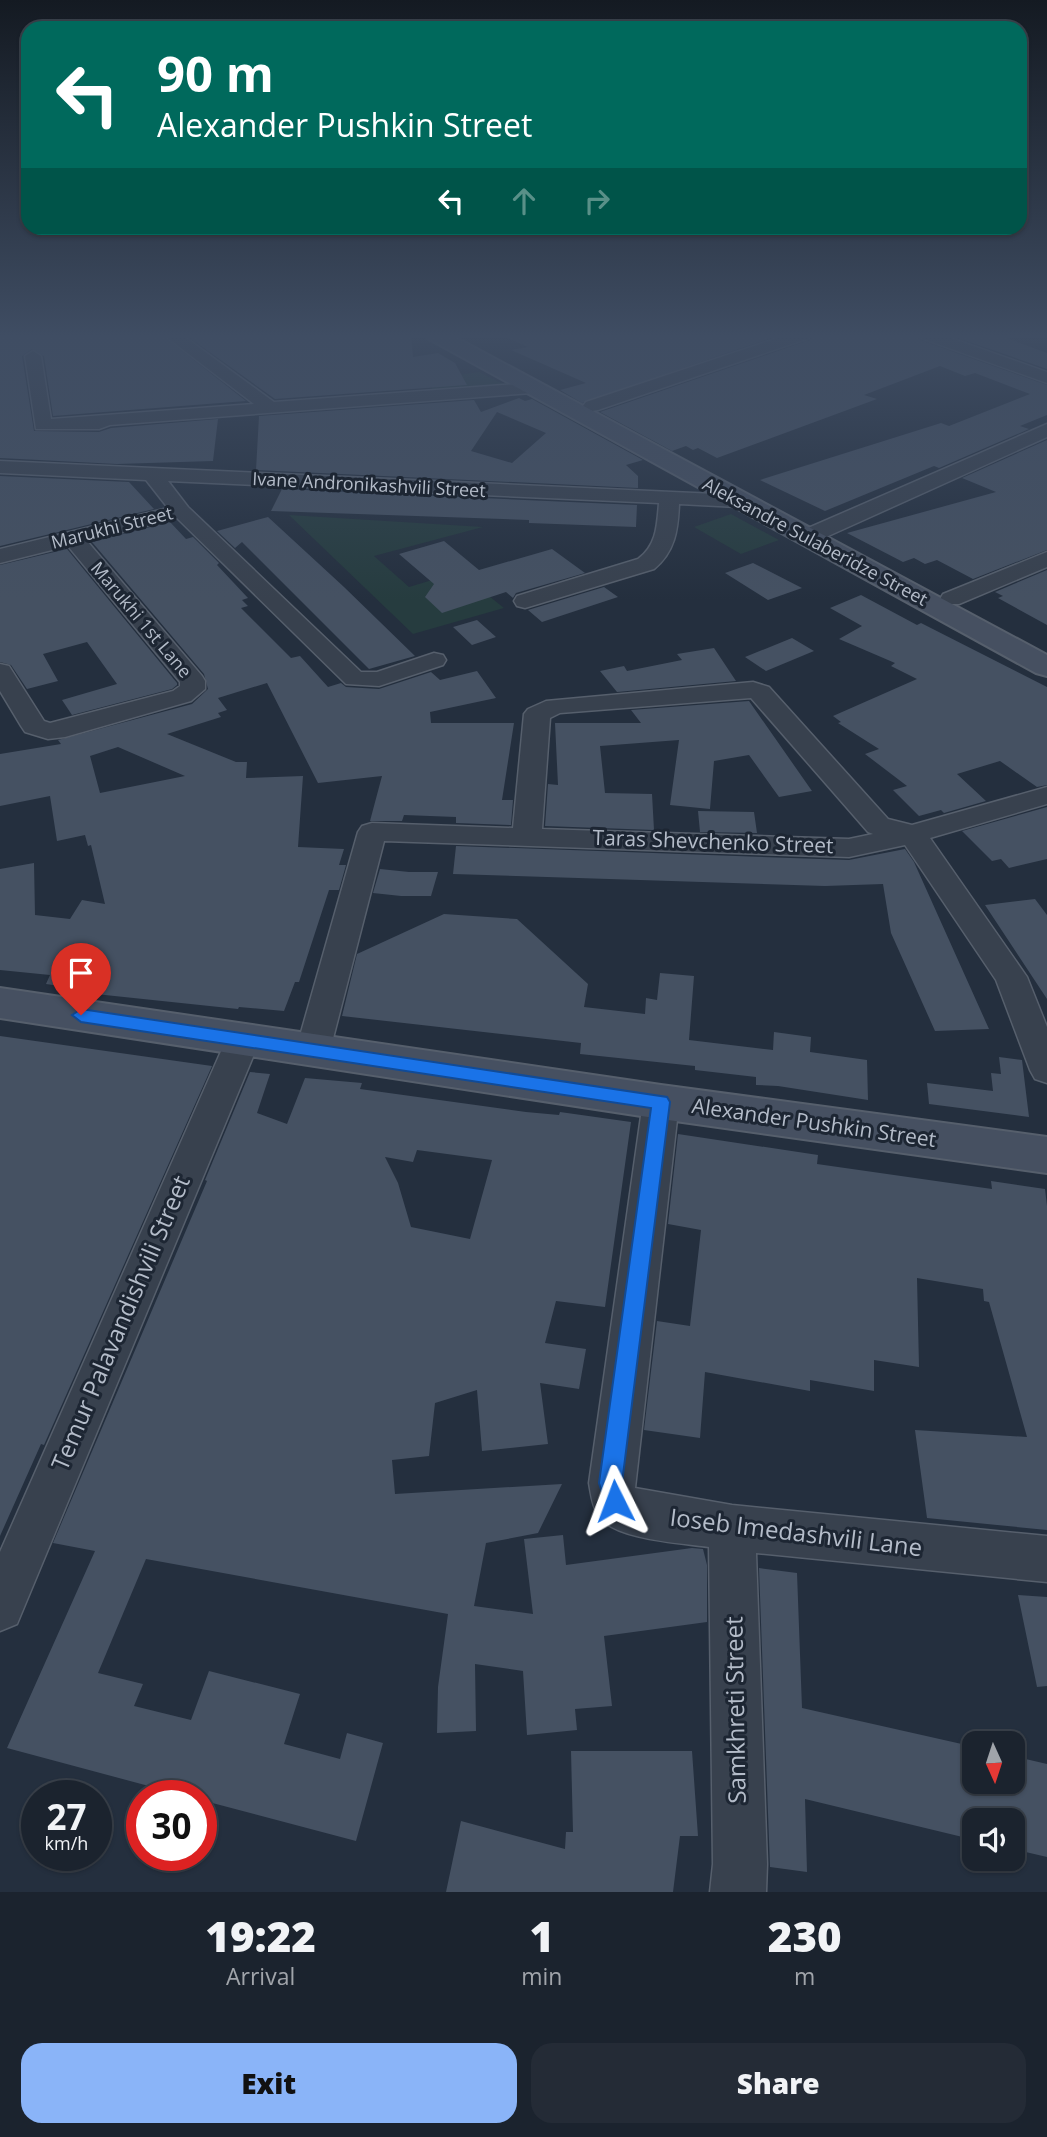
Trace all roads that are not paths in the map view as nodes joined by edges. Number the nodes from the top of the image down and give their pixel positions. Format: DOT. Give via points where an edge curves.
graph roads {
  1 [pos="43,423"];
  2 [pos="91,423"];
  3 [pos="107,423"];
  4 [pos="596,423"];
  5 [pos="622,423"];
  6 [pos="1047,430"];
  7 [pos="110,459"];
  8 [pos="0,467"];
  9 [pos="153,475"];
  10 [pos="668,499"];
  11 [pos="738,501"];
  12 [pos="181,511"];
  13 [pos="815,534"];
  14 [pos="72,537"];
  15 [pos="0,556"];
  16 [pos="1047,559"];
  17 [pos="951,599"];
  18 [pos="525,601"];
  19 [pos="1047,652"];
  20 [pos="434,660"];
  21 [pos="1047,667"];
  22 [pos="0,671"];
  23 [pos="1047,795"];
  24 [pos="912,834"];
  25 [pos="527,835"];
  26 [pos="0,1003"];
  27 [pos="243,1040"];
  28 [pos="313,1050"];
  29 [pos="1047,1070"];
  30 [pos="661,1102"];
  31 [pos="1047,1155"];
  32 [pos="732,1528"];
  33 [pos="1047,1559"];
  34 [pos="0,1607"];
  35 [pos="738,1892"];
  1 -- 2 [label="street"];
  3 -- 7 [label="street"];
  4 -- 11 [label="street, Aleksandre Sulaberidze Street"];
  5 -- 13 [label="street, Aleksandre Sulaberidze Street"];
  6 -- 13 [label="street"];
  7 -- 8 [label="street, Ivane Andronikashvili Street"];
  7 -- 9 [label="street, Ivane Andronikashvili Street"];
  9 -- 10 [label="street, Ivane Andronikashvili Street"];
  9 -- 12 [label="street, Marukhi Street"];
  10 -- 11 [label="street, Ivane Andronikashvili Street"];
  10 -- 18 [label="street" via="666,538 655,558"];
  11 -- 13 [label="street, Aleksandre Sulaberidze Street"];
  12 -- 14 [label="street, Marukhi Street"];
  12 -- 20 [label="street" via="355,679 379,680"];
  13 -- 17 [label="street, Aleksandre Sulaberidze Street"];
  13 -- 21 [label="street, Aleksandre Sulaberidze Street"];
  14 -- 15 [label="street, Marukhi Street"];
  14 -- 22 [label="street, Marukhi 1st Lane" via="193,681 192,689 182,696 48,731 34,726"];
  16 -- 17 [label="street"];
  17 -- 19 [label="street, Aleksandre Sulaberidze Street"];
  23 -- 24 [label="street, Taras Shevchenko Street"];
  24 -- 25 [label="street, Taras Shevchenko Street" via="849,848"];
  24 -- 25 [label="street" via="878,826 767,697 753,690 555,706 537,714"];
  24 -- 29 [label="street" via="1011,977"];
  25 -- 28 [label="street, Taras Shevchenko Street" via="372,832"];
  26 -- 27 [label="street, Alexander Pushkin Street"];
  27 -- 28 [label="street, Alexander Pushkin Street"];
  27 -- 34 [label="street, Temur Palavandishvili Street"];
  28 -- 30 [label="street, Alexander Pushkin Street"];
  30 -- 31 [label="street, Alexander Pushkin Street"];
  30 -- 32 [label="street, Ioseb Imedashvili Lane" via="611,1483 615,1501 628,1511"];
  32 -- 33 [label="street, Ioseb Imedashvili Lane"];
  32 -- 35 [label="street, Samkhreti Street"];
}
